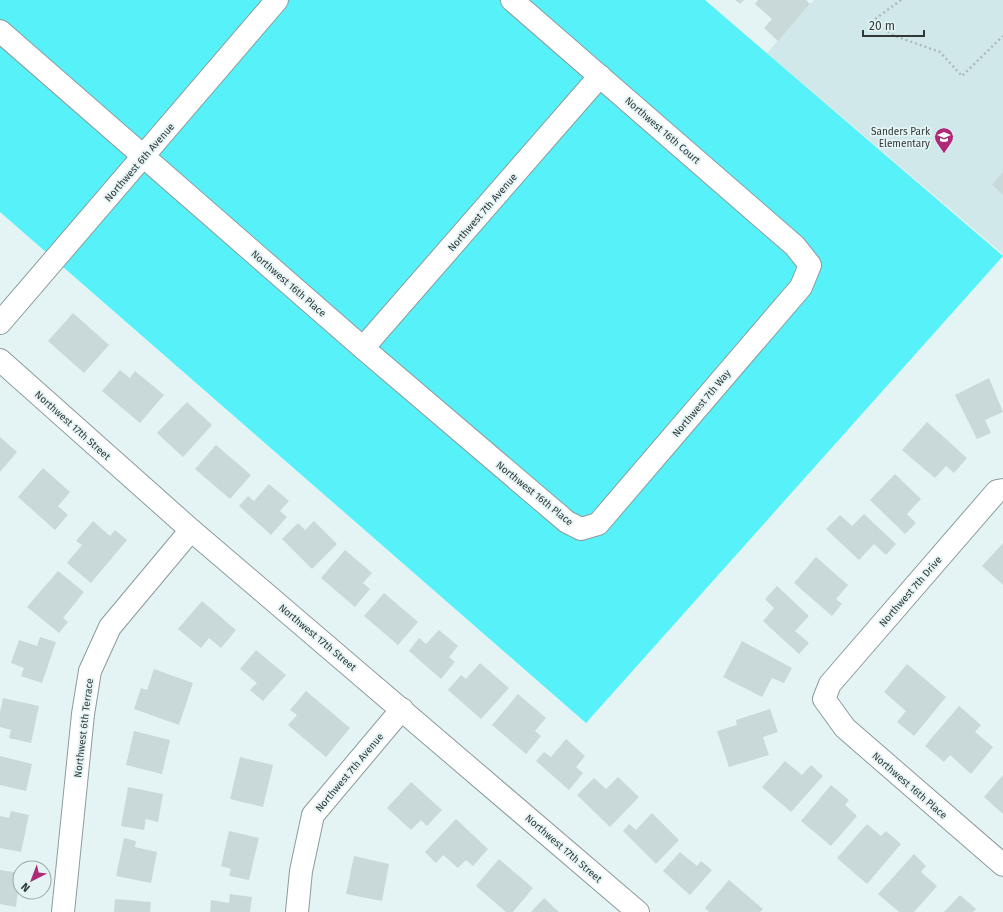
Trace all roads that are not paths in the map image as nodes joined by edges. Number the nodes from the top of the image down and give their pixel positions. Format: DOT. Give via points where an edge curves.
graph roads {
  1 [pos="277,0"];
  2 [pos="512,0"];
  3 [pos="0,31"];
  4 [pos="600,76"];
  5 [pos="144,156"];
  6 [pos="810,264"];
  7 [pos="0,323"];
  8 [pos="363,348"];
  9 [pos="0,360"];
  10 [pos="1003,490"];
  11 [pos="581,529"];
  12 [pos="192,530"];
  13 [pos="824,699"];
  14 [pos="402,710"];
  15 [pos="1003,865"];
  16 [pos="63,912"];
  17 [pos="297,912"];
  18 [pos="638,912"];
  1 -- 5 [label="street, Northwest 6th Avenue"];
  2 -- 4 [label="street, Northwest 16th Court"];
  3 -- 5 [label="street, Northwest 16th Place"];
  4 -- 6 [label="street, Northwest 16th Court" via="795,246"];
  4 -- 8 [label="street, Northwest 7th Avenue"];
  5 -- 7 [label="street, Northwest 6th Avenue"];
  5 -- 8 [label="street, Northwest 16th Place"];
  6 -- 11 [label="street, Northwest 7th Way" via="801,287 598,524"];
  8 -- 11 [label="street, Northwest 16th Place" via="567,522"];
  9 -- 12 [label="street, Northwest 17th Street"];
  10 -- 13 [label="street, Northwest 7th Drive" via="997,491 830,684"];
  12 -- 14 [label="street, Northwest 17th Street"];
  12 -- 16 [label="street, Northwest 6th Terrace" via="110,627 90,671 83,714"];
  13 -- 15 [label="street, Northwest 16th Place" via="844,728"];
  14 -- 17 [label="street, Northwest 7th Avenue" via="313,815 301,871"];
  14 -- 18 [label="street, Northwest 17th Street"];
}
